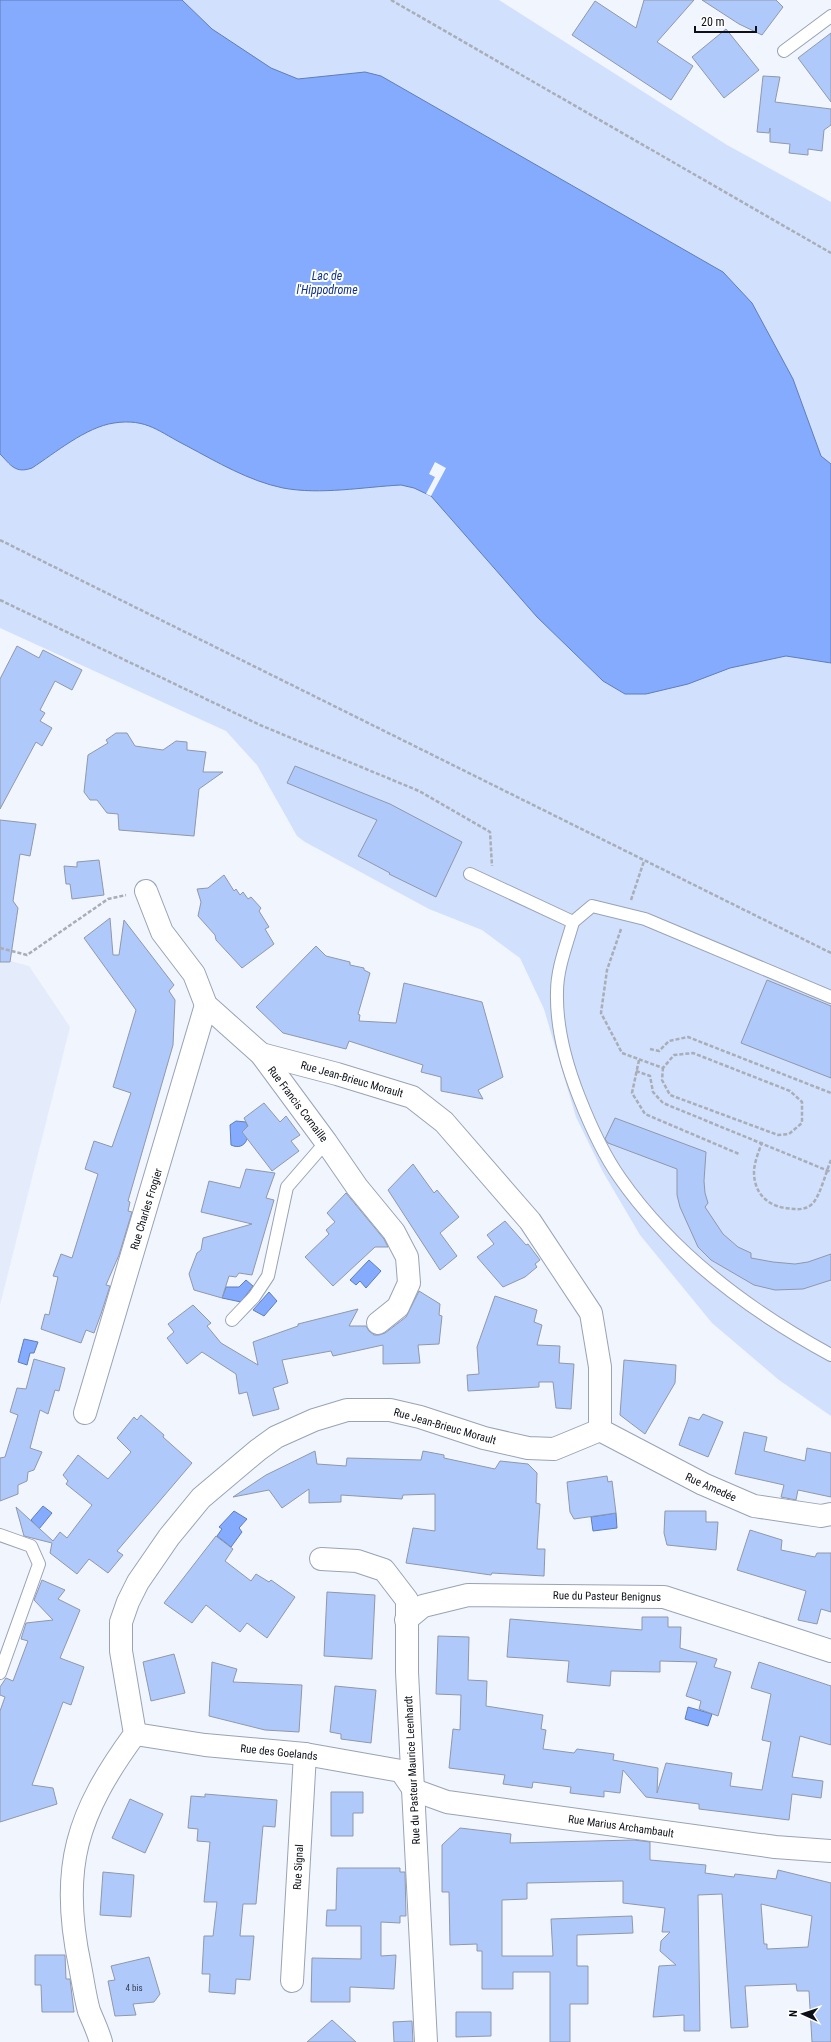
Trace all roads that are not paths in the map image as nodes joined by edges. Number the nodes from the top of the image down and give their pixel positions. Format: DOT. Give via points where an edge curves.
graph roads {
  1 [pos="831,16"];
  2 [pos="784,51"];
  3 [pos="470,874"];
  4 [pos="146,891"];
  5 [pos="573,922"];
  6 [pos="831,997"];
  7 [pos="206,1005"];
  8 [pos="261,1054"];
  9 [pos="326,1142"];
  10 [pos="232,1320"];
  11 [pos="378,1323"];
  12 [pos="831,1355"];
  13 [pos="85,1413"];
  14 [pos="600,1430"];
  15 [pos="831,1514"];
  16 [pos="0,1535"];
  17 [pos="321,1559"];
  18 [pos="406,1620"];
  19 [pos="831,1652"];
  20 [pos="0,1673"];
  21 [pos="135,1734"];
  22 [pos="305,1754"];
  23 [pos="414,1790"];
  24 [pos="831,1851"];
  25 [pos="292,1981"];
  26 [pos="101,2042"];
  27 [pos="426,2042"];
  1 -- 2 [label="lane"];
  3 -- 5 [label="lane"];
  4 -- 7 [label="street, Rue Francis Cornaille" via="162,932 194,974"];
  5 -- 6 [label="lane" via="592,906 646,919"];
  5 -- 12 [label="lane" via="559,969 557,990 562,1043 586,1116 619,1177 657,1225 712,1277 802,1339"];
  7 -- 8 [label="street, Rue Francis Cornaille"];
  7 -- 13 [label="street, Rue Charles Frogier"];
  8 -- 9 [label="street, Rue Francis Cornaille"];
  8 -- 14 [label="street, Rue Jean-Brieuc Morault" via="412,1097 444,1122 530,1221 591,1313 600,1367"];
  9 -- 10 [label="lane" via="287,1187 268,1276 254,1297"];
  9 -- 11 [label="street, Rue Francis Cornaille" via="357,1187 394,1232 407,1257 409,1282 398,1307"];
  14 -- 15 [label="street, Rue Amedée" via="703,1484 754,1506 821,1516"];
  14 -- 21 [label="street, Rue Jean-Brieuc Morault" via="554,1449 528,1448 484,1438 390,1410 347,1410 314,1420 276,1437 201,1498 138,1582 122,1622 121,1651"];
  16 -- 20 [label="lane" via="31,1546 39,1564"];
  17 -- 18 [label="street, Rue du Pasteur Maurice Leenhardt" via="357,1561 384,1570 407,1600"];
  18 -- 19 [label="street, Rue du Pasteur Benignus" via="423,1606 468,1594 664,1597"];
  18 -- 23 [label="street, Rue du Pasteur Maurice Leenhardt"];
  21 -- 22 [label="street, Rue des Goelands" via="205,1745"];
  21 -- 26 [label="street" via="99,1786 84,1820 74,1858 71,1892 75,1944 89,2010"];
  22 -- 23 [label="street, Rue des Goelands" via="401,1772"];
  22 -- 25 [label="street, Rue Signal"];
  23 -- 24 [label="street, Rue Marius Archambault" via="447,1802 775,1847"];
  23 -- 27 [label="street, Rue du Pasteur Maurice Leenhardt"];
}
